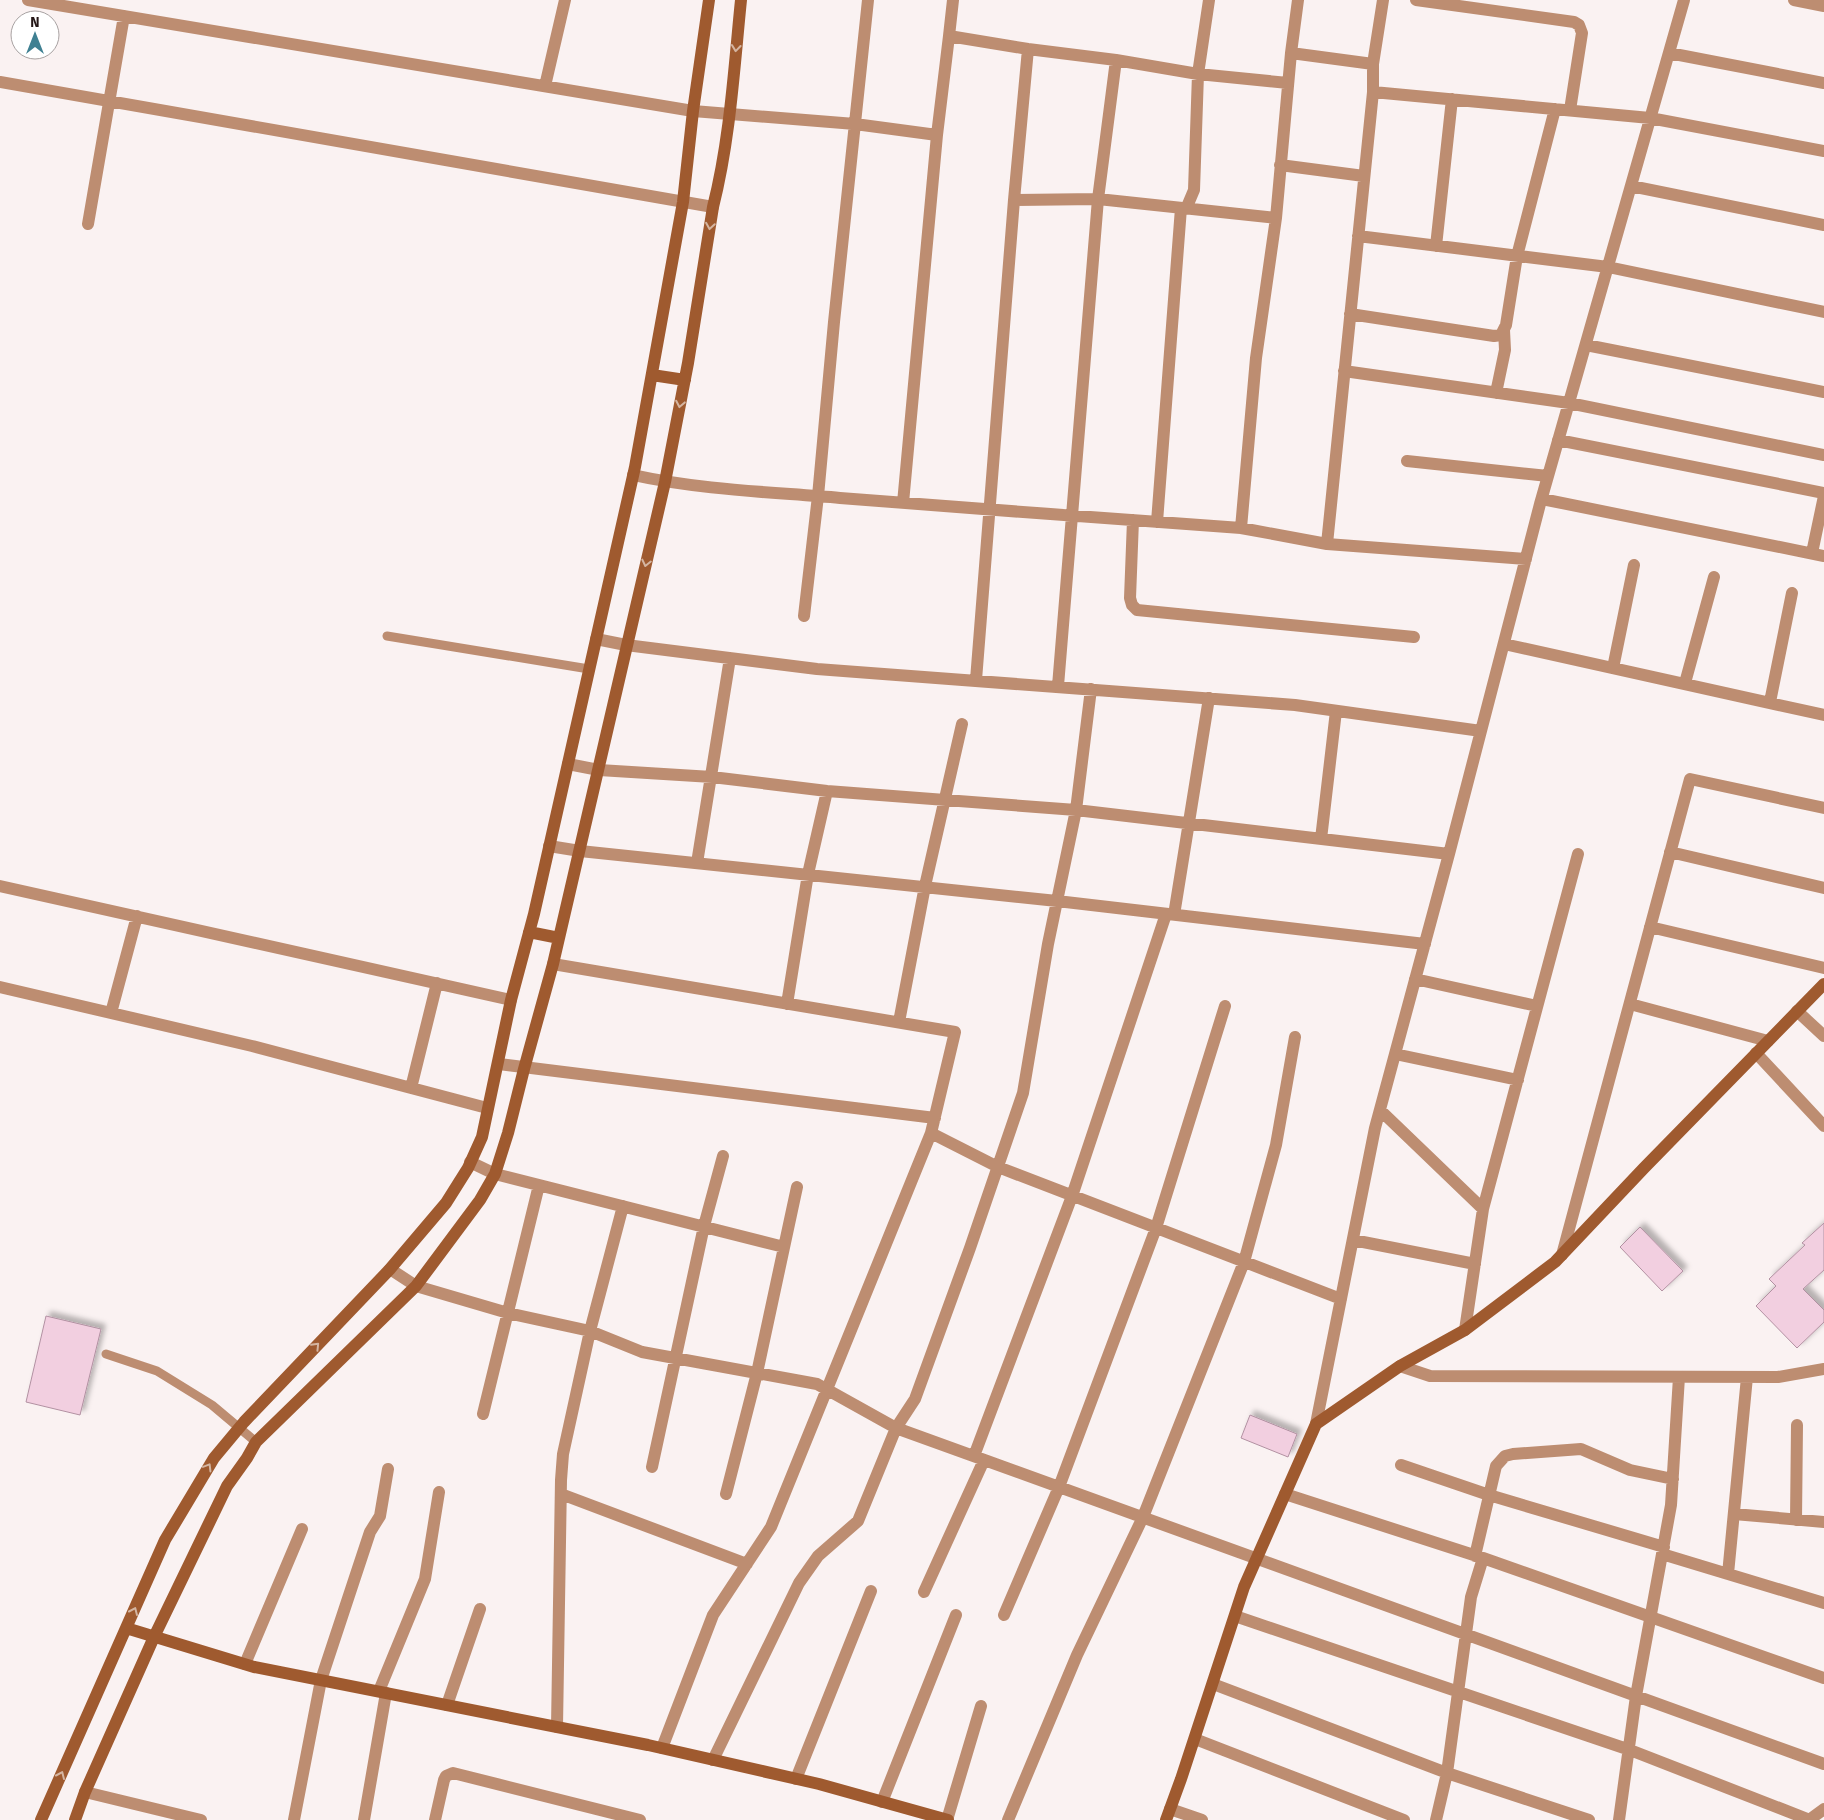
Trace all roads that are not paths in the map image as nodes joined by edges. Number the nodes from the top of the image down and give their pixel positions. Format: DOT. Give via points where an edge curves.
graph roads {
  1 [pos="28,0"];
  2 [pos="565,0"];
  3 [pos="709,0"];
  4 [pos="742,0"];
  5 [pos="868,0"];
  6 [pos="953,0"];
  7 [pos="1209,0"];
  8 [pos="1298,0"];
  9 [pos="1384,0"];
  10 [pos="1416,0"];
  11 [pos="1684,0"];
  12 [pos="1794,0"];
  13 [pos="1824,6"];
  14 [pos="124,16"];
  15 [pos="949,36"];
  16 [pos="1028,49"];
  17 [pos="1291,54"];
  18 [pos="1669,54"];
  19 [pos="1116,60"];
  20 [pos="1372,64"];
  21 [pos="1198,74"];
  22 [pos="0,82"];
  23 [pos="1824,82"];
  24 [pos="1288,83"];
  25 [pos="545,86"];
  26 [pos="1372,92"];
  27 [pos="1452,99"];
  28 [pos="109,101"];
  29 [pos="1555,109"];
  30 [pos="693,110"];
  31 [pos="1570,110"];
  32 [pos="729,113"];
  33 [pos="1650,118"];
  34 [pos="855,124"];
  35 [pos="937,135"];
  36 [pos="1824,151"];
  37 [pos="1280,165"];
  38 [pos="1364,176"];
  39 [pos="1631,186"];
  40 [pos="1098,199"];
  41 [pos="1014,200"];
  42 [pos="683,202"];
  43 [pos="713,207"];
  44 [pos="1184,208"];
  45 [pos="1276,218"];
  46 [pos="88,224"];
  47 [pos="1824,225"];
  48 [pos="1358,236"];
  49 [pos="1436,246"];
  50 [pos="1517,256"];
  51 [pos="1608,267"];
  52 [pos="1824,312"];
  53 [pos="1350,314"];
  54 [pos="1504,330"];
  55 [pos="1586,345"];
  56 [pos="1344,371"];
  57 [pos="652,375"];
  58 [pos="685,380"];
  59 [pos="1824,392"];
  60 [pos="1496,393"];
  61 [pos="1569,403"];
  62 [pos="1558,440"];
  63 [pos="1824,455"];
  64 [pos="1406,461"];
  65 [pos="633,475"];
  66 [pos="1548,476"];
  67 [pos="665,482"];
  68 [pos="1824,494"];
  69 [pos="818,496"];
  70 [pos="1542,499"];
  71 [pos="903,503"];
  72 [pos="990,510"];
  73 [pos="1071,516"];
  74 [pos="1132,520"];
  75 [pos="1157,522"];
  76 [pos="1241,528"];
  77 [pos="1327,544"];
  78 [pos="1818,554"];
  79 [pos="1526,559"];
  80 [pos="1634,565"];
  81 [pos="1714,577"];
  82 [pos="1792,593"];
  83 [pos="804,616"];
  84 [pos="387,636"];
  85 [pos="1414,637"];
  86 [pos="596,638"];
  87 [pos="1504,644"];
  88 [pos="626,645"];
  89 [pos="730,658"];
  90 [pos="1613,668"];
  91 [pos="590,669"];
  92 [pos="976,680"];
  93 [pos="1685,683"];
  94 [pos="1058,686"];
  95 [pos="1092,689"];
  96 [pos="1209,698"];
  97 [pos="1770,702"];
  98 [pos="1336,711"];
  99 [pos="1824,714"];
  100 [pos="962,724"];
  101 [pos="1481,731"];
  102 [pos="568,764"];
  103 [pos="599,770"];
  104 [pos="712,777"];
  105 [pos="827,791"];
  106 [pos="944,800"];
  107 [pos="1824,808"];
  108 [pos="1076,810"];
  109 [pos="1190,824"];
  110 [pos="1321,839"];
  111 [pos="549,846"];
  112 [pos="580,851"];
  113 [pos="1670,852"];
  114 [pos="1449,854"];
  115 [pos="1578,854"];
  116 [pos="697,863"];
  117 [pos="808,874"];
  118 [pos="0,886"];
  119 [pos="925,886"];
  120 [pos="1824,888"];
  121 [pos="1057,901"];
  122 [pos="1170,914"];
  123 [pos="137,916"];
  124 [pos="1650,928"];
  125 [pos="529,932"];
  126 [pos="559,938"];
  127 [pos="1425,944"];
  128 [pos="553,964"];
  129 [pos="1824,968"];
  130 [pos="1415,979"];
  131 [pos="437,983"];
  132 [pos="1824,984"];
  133 [pos="0,988"];
  134 [pos="512,1000"];
  135 [pos="787,1004"];
  136 [pos="1630,1004"];
  137 [pos="1225,1006"];
  138 [pos="1537,1006"];
  139 [pos="1797,1011"];
  140 [pos="111,1013"];
  141 [pos="899,1022"];
  142 [pos="1824,1036"];
  143 [pos="1295,1037"];
  144 [pos="1768,1041"];
  145 [pos="1756,1053"];
  146 [pos="1395,1054"];
  147 [pos="499,1064"];
  148 [pos="524,1069"];
  149 [pos="1518,1080"];
  150 [pos="411,1088"];
  151 [pos="487,1108"];
  152 [pos="1380,1110"];
  153 [pos="935,1118"];
  154 [pos="1824,1126"];
  155 [pos="931,1133"];
  156 [pos="723,1156"];
  157 [pos="470,1162"];
  158 [pos="998,1167"];
  159 [pos="495,1174"];
  160 [pos="539,1185"];
  161 [pos="797,1188"];
  162 [pos="1072,1196"];
  163 [pos="623,1206"];
  164 [pos="1483,1209"];
  165 [pos="704,1226"];
  166 [pos="1156,1228"];
  167 [pos="1353,1240"];
  168 [pos="784,1247"];
  169 [pos="1562,1255"];
  170 [pos="1244,1262"];
  171 [pos="1475,1264"];
  172 [pos="390,1269"];
  173 [pos="416,1286"];
  174 [pos="1341,1299"];
  175 [pos="508,1313"];
  176 [pos="1465,1330"];
  177 [pos="590,1331"];
  178 [pos="106,1354"];
  179 [pos="676,1358"];
  180 [pos="1400,1366"];
  181 [pos="1824,1369"];
  182 [pos="757,1373"];
  183 [pos="1679,1377"];
  184 [pos="1747,1377"];
  185 [pos="826,1389"];
  186 [pos="483,1414"];
  187 [pos="1316,1424"];
  188 [pos="1797,1425"];
  189 [pos="239,1427"];
  190 [pos="896,1428"];
  191 [pos="256,1442"];
  192 [pos="979,1458"];
  193 [pos="1401,1465"];
  194 [pos="652,1467"];
  195 [pos="388,1469"];
  196 [pos="1673,1479"];
  197 [pos="1059,1487"];
  198 [pos="439,1492"];
  199 [pos="561,1494"];
  200 [pos="726,1494"];
  201 [pos="1285,1494"];
  202 [pos="1490,1495"];
  203 [pos="1734,1514"];
  204 [pos="1143,1517"];
  205 [pos="1796,1520"];
  206 [pos="1824,1522"];
  207 [pos="302,1529"];
  208 [pos="1663,1551"];
  209 [pos="1479,1557"];
  210 [pos="1256,1558"];
  211 [pos="746,1564"];
  212 [pos="1728,1574"];
  213 [pos="871,1590"];
  214 [pos="924,1592"];
  215 [pos="1824,1603"];
  216 [pos="480,1609"];
  217 [pos="956,1615"];
  218 [pos="1004,1615"];
  219 [pos="1235,1616"];
  220 [pos="1651,1619"];
  221 [pos="126,1628"];
  222 [pos="1466,1634"];
  223 [pos="154,1637"];
  224 [pos="245,1664"];
  225 [pos="1824,1678"];
  226 [pos="321,1680"];
  227 [pos="1212,1684"];
  228 [pos="382,1692"];
  229 [pos="1458,1692"];
  230 [pos="1636,1696"];
  231 [pos="447,1705"];
  232 [pos="981,1706"];
  233 [pos="557,1727"];
  234 [pos="1195,1739"];
  235 [pos="662,1748"];
  236 [pos="1630,1750"];
  237 [pos="713,1760"];
  238 [pos="1824,1764"];
  239 [pos="1447,1773"];
  240 [pos="796,1779"];
  241 [pos="85,1792"];
  242 [pos="882,1802"];
  243 [pos="1824,1809"];
  244 [pos="1168,1814"];
  245 [pos="41,1820"];
  246 [pos="75,1820"];
  247 [pos="201,1820"];
  248 [pos="294,1820"];
  249 [pos="364,1820"];
  250 [pos="435,1820"];
  251 [pos="640,1820"];
  252 [pos="947,1820"];
  253 [pos="1008,1820"];
  254 [pos="1202,1820"];
  255 [pos="1404,1820"];
  256 [pos="1436,1820"];
  257 [pos="1589,1820"];
  258 [pos="1619,1820"];
  259 [pos="1810,1820"];
  1 -- 14 [label="street"];
  2 -- 25 [label="street"];
  3 -- 30 [label="main road"];
  4 -- 32 [label="main road, one-way"];
  5 -- 34 [label="street"];
  6 -- 15 [label="street"];
  7 -- 21 [label="street"];
  8 -- 17 [label="street"];
  9 -- 20 [label="street"];
  10 -- 31 [label="street" via="1578,24 1582,34"];
  11 -- 18 [label="street"];
  12 -- 13 [label="street"];
  14 -- 25 [label="street"];
  14 -- 28 [label="street"];
  15 -- 16 [label="street"];
  15 -- 35 [label="street"];
  16 -- 19 [label="street"];
  16 -- 41 [label="street"];
  17 -- 20 [label="street"];
  17 -- 24 [label="street"];
  18 -- 23 [label="street"];
  18 -- 33 [label="street"];
  19 -- 21 [label="street"];
  19 -- 40 [label="street"];
  20 -- 26 [label="street"];
  21 -- 24 [label="street"];
  21 -- 44 [label="street" via="1194,190"];
  22 -- 28 [label="street"];
  24 -- 37 [label="street"];
  25 -- 30 [label="street"];
  26 -- 27 [label="street"];
  26 -- 38 [label="street"];
  27 -- 29 [label="street"];
  27 -- 49 [label="street"];
  28 -- 42 [label="street"];
  28 -- 46 [label="street"];
  29 -- 31 [label="street"];
  29 -- 50 [label="street"];
  30 -- 32 [label="street"];
  30 -- 42 [label="main road"];
  31 -- 33 [label="street"];
  32 -- 34 [label="street"];
  32 -- 43 [label="main road"];
  33 -- 36 [label="street"];
  33 -- 39 [label="street"];
  34 -- 35 [label="street"];
  34 -- 69 [label="street"];
  35 -- 71 [label="street"];
  37 -- 38 [label="street"];
  37 -- 45 [label="street"];
  38 -- 48 [label="street"];
  39 -- 47 [label="street"];
  39 -- 51 [label="street"];
  40 -- 41 [label="street"];
  40 -- 44 [label="street"];
  40 -- 73 [label="street"];
  41 -- 72 [label="street"];
  42 -- 43 [label="street"];
  42 -- 57 [label="main road"];
  43 -- 58 [label="main road, one-way"];
  44 -- 45 [label="street"];
  44 -- 75 [label="street"];
  45 -- 76 [label="street" via="1256,358"];
  48 -- 49 [label="street"];
  48 -- 53 [label="street"];
  49 -- 50 [label="street"];
  50 -- 51 [label="street"];
  50 -- 54 [label="street"];
  51 -- 52 [label="street"];
  51 -- 55 [label="street"];
  53 -- 54 [label="street" via="1494,336 1501,335"];
  53 -- 56 [label="street"];
  54 -- 60 [label="street" via="1505,350"];
  55 -- 59 [label="street"];
  55 -- 61 [label="street"];
  56 -- 60 [label="street"];
  56 -- 77 [label="street"];
  57 -- 58 [label="main road"];
  57 -- 65 [label="main road"];
  58 -- 67 [label="main road, one-way"];
  60 -- 61 [label="street"];
  61 -- 62 [label="street"];
  61 -- 63 [label="street"];
  62 -- 66 [label="street"];
  62 -- 68 [label="street"];
  64 -- 66 [label="street"];
  65 -- 67 [label="street"];
  65 -- 86 [label="main road"];
  66 -- 70 [label="street"];
  67 -- 69 [label="street"];
  67 -- 88 [label="main road, one-way"];
  68 -- 78 [label="street"];
  69 -- 71 [label="street"];
  69 -- 83 [label="street"];
  70 -- 78 [label="street"];
  70 -- 79 [label="street"];
  71 -- 72 [label="street"];
  72 -- 73 [label="street"];
  72 -- 92 [label="street"];
  73 -- 74 [label="street"];
  73 -- 94 [label="street"];
  74 -- 75 [label="street"];
  74 -- 85 [label="street" via="1130,598 1138,610"];
  75 -- 76 [label="street"];
  76 -- 77 [label="street"];
  77 -- 79 [label="street"];
  79 -- 87 [label="street"];
  80 -- 90 [label="street"];
  81 -- 93 [label="street"];
  82 -- 97 [label="street"];
  84 -- 91 [label="lane"];
  86 -- 88 [label="street"];
  86 -- 91 [label="main road"];
  87 -- 90 [label="street"];
  87 -- 101 [label="street"];
  88 -- 89 [label="street"];
  88 -- 103 [label="main road"];
  89 -- 92 [label="street" via="817,669"];
  89 -- 104 [label="street"];
  90 -- 93 [label="street"];
  91 -- 102 [label="main road"];
  92 -- 94 [label="street"];
  93 -- 97 [label="street"];
  94 -- 95 [label="street"];
  95 -- 96 [label="street"];
  95 -- 108 [label="street"];
  96 -- 98 [label="street"];
  96 -- 109 [label="street"];
  97 -- 99 [label="street"];
  98 -- 101 [label="street"];
  98 -- 110 [label="street"];
  100 -- 106 [label="street"];
  101 -- 114 [label="street"];
  102 -- 103 [label="street"];
  102 -- 111 [label="main road"];
  103 -- 104 [label="street"];
  103 -- 112 [label="main road"];
  104 -- 105 [label="street"];
  104 -- 116 [label="street"];
  105 -- 106 [label="street"];
  105 -- 117 [label="street"];
  106 -- 108 [label="street"];
  106 -- 119 [label="street"];
  107 -- 113 [label="street" via="1690,779"];
  108 -- 109 [label="street"];
  108 -- 121 [label="street"];
  109 -- 110 [label="street"];
  109 -- 122 [label="street"];
  110 -- 114 [label="street"];
  111 -- 112 [label="street"];
  111 -- 125 [label="main road"];
  112 -- 116 [label="street"];
  112 -- 126 [label="main road"];
  113 -- 120 [label="street"];
  113 -- 124 [label="street"];
  114 -- 127 [label="street"];
  115 -- 138 [label="street"];
  116 -- 117 [label="street"];
  117 -- 119 [label="street"];
  117 -- 135 [label="street"];
  118 -- 123 [label="street"];
  119 -- 121 [label="street"];
  119 -- 141 [label="street"];
  121 -- 122 [label="street"];
  121 -- 158 [label="street" via="1024,1093"];
  122 -- 127 [label="street"];
  122 -- 162 [label="street"];
  123 -- 131 [label="street"];
  123 -- 140 [label="street"];
  124 -- 129 [label="street"];
  124 -- 136 [label="street"];
  125 -- 126 [label="main road"];
  125 -- 134 [label="main road"];
  126 -- 128 [label="main road"];
  127 -- 130 [label="street"];
  128 -- 135 [label="street"];
  128 -- 148 [label="main road"];
  130 -- 138 [label="street"];
  130 -- 146 [label="street"];
  131 -- 134 [label="street"];
  131 -- 150 [label="street"];
  132 -- 139 [label="main road"];
  133 -- 140 [label="street"];
  134 -- 147 [label="main road"];
  135 -- 141 [label="street"];
  136 -- 144 [label="street"];
  136 -- 169 [label="street"];
  137 -- 166 [label="street"];
  138 -- 149 [label="street"];
  139 -- 142 [label="street"];
  139 -- 144 [label="main road"];
  140 -- 150 [label="street"];
  141 -- 153 [label="street" via="955,1032"];
  143 -- 170 [label="street" via="1276,1145"];
  144 -- 145 [label="main road"];
  145 -- 154 [label="street"];
  145 -- 169 [label="main road"];
  146 -- 149 [label="street"];
  146 -- 152 [label="street"];
  147 -- 148 [label="street"];
  147 -- 151 [label="main road"];
  148 -- 153 [label="street"];
  148 -- 159 [label="main road"];
  149 -- 164 [label="street"];
  150 -- 151 [label="street"];
  151 -- 157 [label="main road" via="482,1137"];
  152 -- 164 [label="street"];
  152 -- 167 [label="street"];
  153 -- 155 [label="street"];
  155 -- 158 [label="street"];
  155 -- 185 [label="street"];
  156 -- 165 [label="street"];
  157 -- 159 [label="street"];
  157 -- 172 [label="main road" via="446,1204"];
  158 -- 162 [label="street"];
  158 -- 190 [label="street" via="915,1399"];
  159 -- 160 [label="street"];
  159 -- 173 [label="main road" via="480,1200"];
  160 -- 163 [label="street"];
  160 -- 175 [label="street"];
  161 -- 168 [label="street"];
  162 -- 166 [label="street"];
  162 -- 192 [label="street"];
  163 -- 165 [label="street"];
  163 -- 177 [label="street"];
  164 -- 171 [label="street"];
  165 -- 168 [label="street"];
  165 -- 179 [label="street"];
  166 -- 170 [label="street"];
  166 -- 197 [label="street"];
  167 -- 171 [label="street"];
  167 -- 174 [label="street"];
  168 -- 182 [label="street"];
  169 -- 176 [label="main road"];
  170 -- 174 [label="street"];
  170 -- 204 [label="street"];
  171 -- 176 [label="street"];
  172 -- 173 [label="street"];
  189 -- 172 [label="main road, one-way"];
  173 -- 175 [label="street"];
  173 -- 191 [label="main road"];
  174 -- 187 [label="street"];
  175 -- 177 [label="street"];
  175 -- 186 [label="street"];
  176 -- 180 [label="main road"];
  177 -- 179 [label="street" via="642,1352"];
  177 -- 199 [label="street" via="563,1454"];
  178 -- 189 [label="lane" via="157,1371 212,1405"];
  179 -- 182 [label="street"];
  179 -- 194 [label="street"];
  180 -- 183 [label="street" via="1430,1376"];
  180 -- 187 [label="main road"];
  181 -- 184 [label="street" via="1778,1377"];
  182 -- 185 [label="street" via="817,1384"];
  182 -- 200 [label="street"];
  183 -- 184 [label="street"];
  183 -- 196 [label="street"];
  184 -- 203 [label="street"];
  185 -- 190 [label="street"];
  185 -- 211 [label="street" via="771,1527"];
  187 -- 201 [label="main road"];
  188 -- 205 [label="street"];
  189 -- 191 [label="lane"];
  221 -- 189 [label="main road, one-way" via="165,1540 214,1458"];
  190 -- 192 [label="street"];
  190 -- 237 [label="street" via="858,1521 818,1556 799,1583"];
  191 -- 223 [label="main road" via="227,1486"];
  192 -- 197 [label="street"];
  192 -- 214 [label="street"];
  193 -- 202 [label="street"];
  195 -- 226 [label="street" via="380,1516 370,1532"];
  196 -- 202 [label="street" via="1630,1470 1581,1449 1513,1454 1505,1456 1496,1466"];
  196 -- 208 [label="street"];
  197 -- 204 [label="street"];
  197 -- 218 [label="street"];
  198 -- 228 [label="street" via="425,1579"];
  199 -- 211 [label="street"];
  199 -- 233 [label="street"];
  201 -- 209 [label="street"];
  201 -- 210 [label="main road"];
  202 -- 208 [label="street"];
  202 -- 209 [label="street"];
  203 -- 205 [label="street"];
  203 -- 212 [label="street"];
  204 -- 210 [label="street"];
  204 -- 253 [label="street" via="1077,1655"];
  205 -- 206 [label="street"];
  207 -- 224 [label="street"];
  208 -- 212 [label="street"];
  208 -- 220 [label="street"];
  209 -- 220 [label="street"];
  209 -- 222 [label="street"];
  210 -- 219 [label="main road"];
  210 -- 222 [label="street"];
  211 -- 235 [label="street" via="713,1615"];
  212 -- 215 [label="street"];
  213 -- 240 [label="street"];
  216 -- 231 [label="street"];
  217 -- 242 [label="street"];
  219 -- 227 [label="main road"];
  219 -- 229 [label="street"];
  220 -- 225 [label="street"];
  220 -- 230 [label="street"];
  221 -- 223 [label="main road"];
  245 -- 221 [label="main road, one-way"];
  222 -- 229 [label="street"];
  222 -- 230 [label="street"];
  223 -- 224 [label="main road"];
  223 -- 241 [label="main road"];
  224 -- 226 [label="main road"];
  226 -- 228 [label="main road"];
  226 -- 248 [label="street"];
  227 -- 234 [label="main road"];
  227 -- 239 [label="street"];
  228 -- 231 [label="main road"];
  228 -- 249 [label="street"];
  229 -- 236 [label="street"];
  229 -- 239 [label="street"];
  230 -- 236 [label="street"];
  230 -- 238 [label="street"];
  231 -- 233 [label="main road"];
  232 -- 252 [label="street"];
  233 -- 235 [label="main road"];
  234 -- 244 [label="main road"];
  234 -- 255 [label="street"];
  235 -- 237 [label="main road"];
  236 -- 258 [label="street"];
  236 -- 259 [label="street"];
  237 -- 240 [label="main road"];
  239 -- 256 [label="street"];
  239 -- 257 [label="street"];
  240 -- 242 [label="main road"];
  241 -- 246 [label="main road"];
  241 -- 247 [label="street"];
  242 -- 252 [label="main road"];
  243 -- 259 [label="street"];
  244 -- 254 [label="street"];
  250 -- 251 [label="street" via="446,1776 454,1773"];
}
